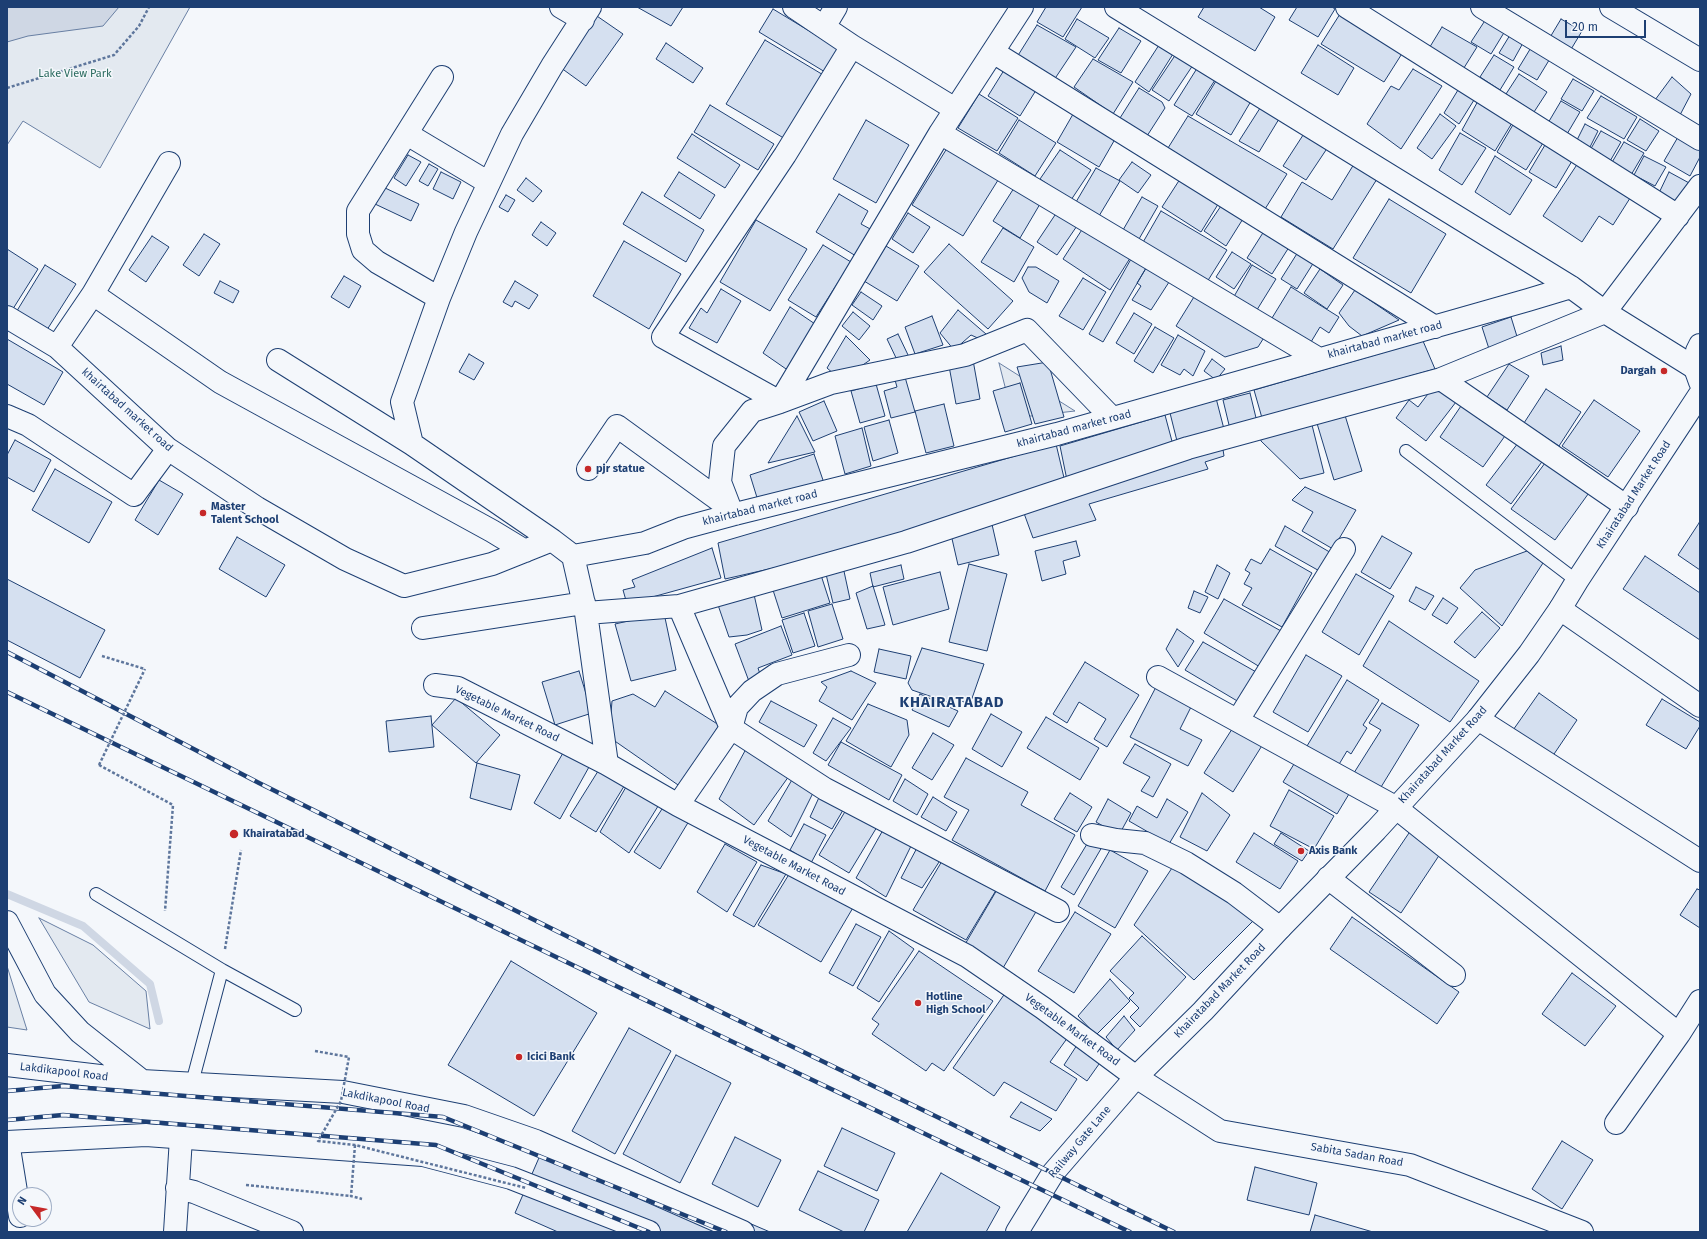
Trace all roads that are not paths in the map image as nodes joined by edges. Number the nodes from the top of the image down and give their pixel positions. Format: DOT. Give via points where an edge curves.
graph roads {
  1 [pos="561,7"];
  2 [pos="794,7"];
  3 [pos="836,7"];
  4 [pos="1022,7"];
  5 [pos="1116,7"];
  6 [pos="1347,7"];
  7 [pos="1482,7"];
  8 [pos="1611,7"];
  9 [pos="586,14"];
  10 [pos="824,27"];
  11 [pos="852,46"];
  12 [pos="993,52"];
  13 [pos="1700,60"];
  14 [pos="442,77"];
  15 [pos="955,109"];
  16 [pos="940,133"];
  17 [pos="407,134"];
  18 [pos="1700,139"];
  19 [pos="169,163"];
  20 [pos="489,182"];
  21 [pos="1700,186"];
  22 [pos="1678,216"];
  23 [pos="1571,287"];
  24 [pos="94,294"];
  25 [pos="439,298"];
  26 [pos="1605,312"];
  27 [pos="7,317"];
  28 [pos="1435,327"];
  29 [pos="1700,345"];
  30 [pos="57,347"];
  31 [pos="1319,359"];
  32 [pos="278,360"];
  33 [pos="1697,375"];
  34 [pos="1441,379"];
  35 [pos="1700,394"];
  36 [pos="780,402"];
  37 [pos="7,416"];
  38 [pos="1112,418"];
  39 [pos="412,444"];
  40 [pos="168,448"];
  41 [pos="1406,451"];
  42 [pos="588,469"];
  43 [pos="1627,507"];
  44 [pos="732,511"];
  45 [pos="552,540"];
  46 [pos="1344,549"];
  47 [pos="525,551"];
  48 [pos="573,556"];
  49 [pos="1577,581"];
  50 [pos="679,606"];
  51 [pos="585,608"];
  52 [pos="1560,609"];
  53 [pos="423,628"];
  54 [pos="849,655"];
  55 [pos="1158,677"];
  56 [pos="435,685"];
  57 [pos="1700,706"];
  58 [pos="1478,719"];
  59 [pos="1238,720"];
  60 [pos="731,728"];
  61 [pos="608,764"];
  62 [pos="678,805"];
  63 [pos="1396,807"];
  64 [pos="1092,835"];
  65 [pos="1700,861"];
  66 [pos="1328,878"];
  67 [pos="96,894"];
  68 [pos="1058,911"];
  69 [pos="7,922"];
  70 [pos="1280,928"];
  71 [pos="222,970"];
  72 [pos="1454,975"];
  73 [pos="1700,1001"];
  74 [pos="295,1010"];
  75 [pos="1679,1034"];
  76 [pos="7,1065"];
  77 [pos="1136,1077"];
  78 [pos="142,1081"];
  79 [pos="192,1083"];
  80 [pos="1616,1123"];
  81 [pos="181,1138"];
  82 [pos="8,1142"];
  83 [pos="15,1187"];
  84 [pos="177,1188"];
  85 [pos="174,1232"];
  86 [pos="292,1232"];
  87 [pos="649,1232"];
  88 [pos="743,1232"];
  89 [pos="1018,1232"];
  90 [pos="1582,1232"];
  1 -- 9 [label="main road"];
  2 -- 10 [label="main road"];
  3 -- 10 [label="main road"];
  4 -- 12 [label="main road"];
  5 -- 23 [label="main road"];
  6 -- 22 [label="main road"];
  7 -- 18 [label="main road"];
  8 -- 13 [label="main road"];
  9 -- 20 [label="main road" via="516,127"];
  10 -- 11 [label="main road"];
  11 -- 15 [label="main road"];
  11 -- 36 [label="main road" via="785,155 663,337"];
  12 -- 15 [label="main road"];
  12 -- 28 [label="main road"];
  14 -- 17 [label="main road"];
  15 -- 16 [label="main road"];
  16 -- 31 [label="main road"];
  16 -- 36 [label="main road"];
  17 -- 20 [label="main road"];
  17 -- 25 [label="main road" via="358,211 358,234 363,250 377,262"];
  19 -- 24 [label="main road"];
  20 -- 25 [label="main road"];
  21 -- 22 [label="main road"];
  22 -- 26 [label="main road"];
  23 -- 26 [label="main road"];
  23 -- 28 [label="main road, khairtabad market road"];
  24 -- 30 [label="main road"];
  24 -- 47 [label="main road" via="220,382"];
  25 -- 39 [label="main road" via="402,402"];
  26 -- 33 [label="main road"];
  26 -- 34 [label="main road"];
  27 -- 30 [label="main road, khairtabad market road"];
  28 -- 31 [label="main road, khairtabad market road"];
  29 -- 33 [label="main road" via="1697,351"];
  30 -- 40 [label="main road, khairtabad market road"];
  31 -- 38 [label="main road, khairtabad market road"];
  32 -- 39 [label="main road"];
  34 -- 43 [label="main road"];
  34 -- 50 [label="main road" via="1188,448 906,542"];
  35 -- 43 [label="main road, Khairatabad Market Road"];
  36 -- 38 [label="main road" via="831,383 965,355 1027,330"];
  36 -- 44 [label="main road" via="752,411 724,446 720,482"];
  37 -- 40 [label="main road" via="28,425 134,495"];
  38 -- 44 [label="main road, khairtabad market road" via="1057,434"];
  39 -- 45 [label="main road"];
  40 -- 47 [label="main road, khairtabad market road" via="264,512 345,559 404,586 492,564"];
  41 -- 49 [label="lane"];
  42 -- 44 [label="main road" via="617,426"];
  43 -- 49 [label="main road, Khairatabad Market Road"];
  44 -- 48 [label="main road, khairtabad market road" via="645,543"];
  45 -- 47 [label="main road, khairtabad market road"];
  45 -- 48 [label="main road"];
  46 -- 59 [label="main road"];
  48 -- 51 [label="main road"];
  49 -- 52 [label="main road, Khairatabad Market Road"];
  50 -- 51 [label="main road"];
  50 -- 60 [label="main road"];
  51 -- 53 [label="main road"];
  51 -- 61 [label="main road"];
  52 -- 57 [label="main road"];
  52 -- 58 [label="main road, Khairatabad Market Road" via="1529,654"];
  54 -- 60 [label="main road" via="777,674 752,691 737,707"];
  55 -- 59 [label="main road"];
  56 -- 61 [label="main road, Vegetable Market Road" via="458,688"];
  58 -- 63 [label="main road, Khairatabad Market Road"];
  58 -- 65 [label="main road"];
  59 -- 63 [label="main road"];
  60 -- 62 [label="main road"];
  60 -- 68 [label="main road" via="825,789"];
  61 -- 62 [label="main road, Vegetable Market Road"];
  62 -- 77 [label="main road, Vegetable Market Road" via="967,956"];
  63 -- 66 [label="main road, Khairatabad Market Road"];
  63 -- 75 [label="main road"];
  64 -- 70 [label="main road" via="1152,846 1186,863 1234,893"];
  66 -- 70 [label="main road, Khairatabad Market Road"];
  66 -- 72 [label="main road"];
  67 -- 71 [label="lane"];
  69 -- 78 [label="main road" via="44,994 80,1032"];
  70 -- 77 [label="main road, Khairatabad Market Road" via="1203,1011"];
  71 -- 74 [label="lane"];
  71 -- 79 [label="lane"];
  73 -- 75 [label="main road"];
  75 -- 80 [label="main road"];
  76 -- 78 [label="main road, Lakdikapool Road"];
  77 -- 89 [label="main road, Railway Gate Lane" via="1053,1173"];
  77 -- 90 [label="main road, Sabita Sadan Road" via="1220,1131 1410,1165"];
  78 -- 79 [label="main road, Lakdikapool Road"];
  79 -- 88 [label="main road, Lakdikapool Road" via="343,1092 464,1116 536,1142"];
  81 -- 82 [label="main road" via="146,1135"];
  81 -- 84 [label="main road"];
  81 -- 87 [label="main road" via="424,1155 511,1178"];
  82 -- 83 [label="main road"];
  84 -- 85 [label="main road"];
  84 -- 86 [label="main road" via="194,1192"];
}
